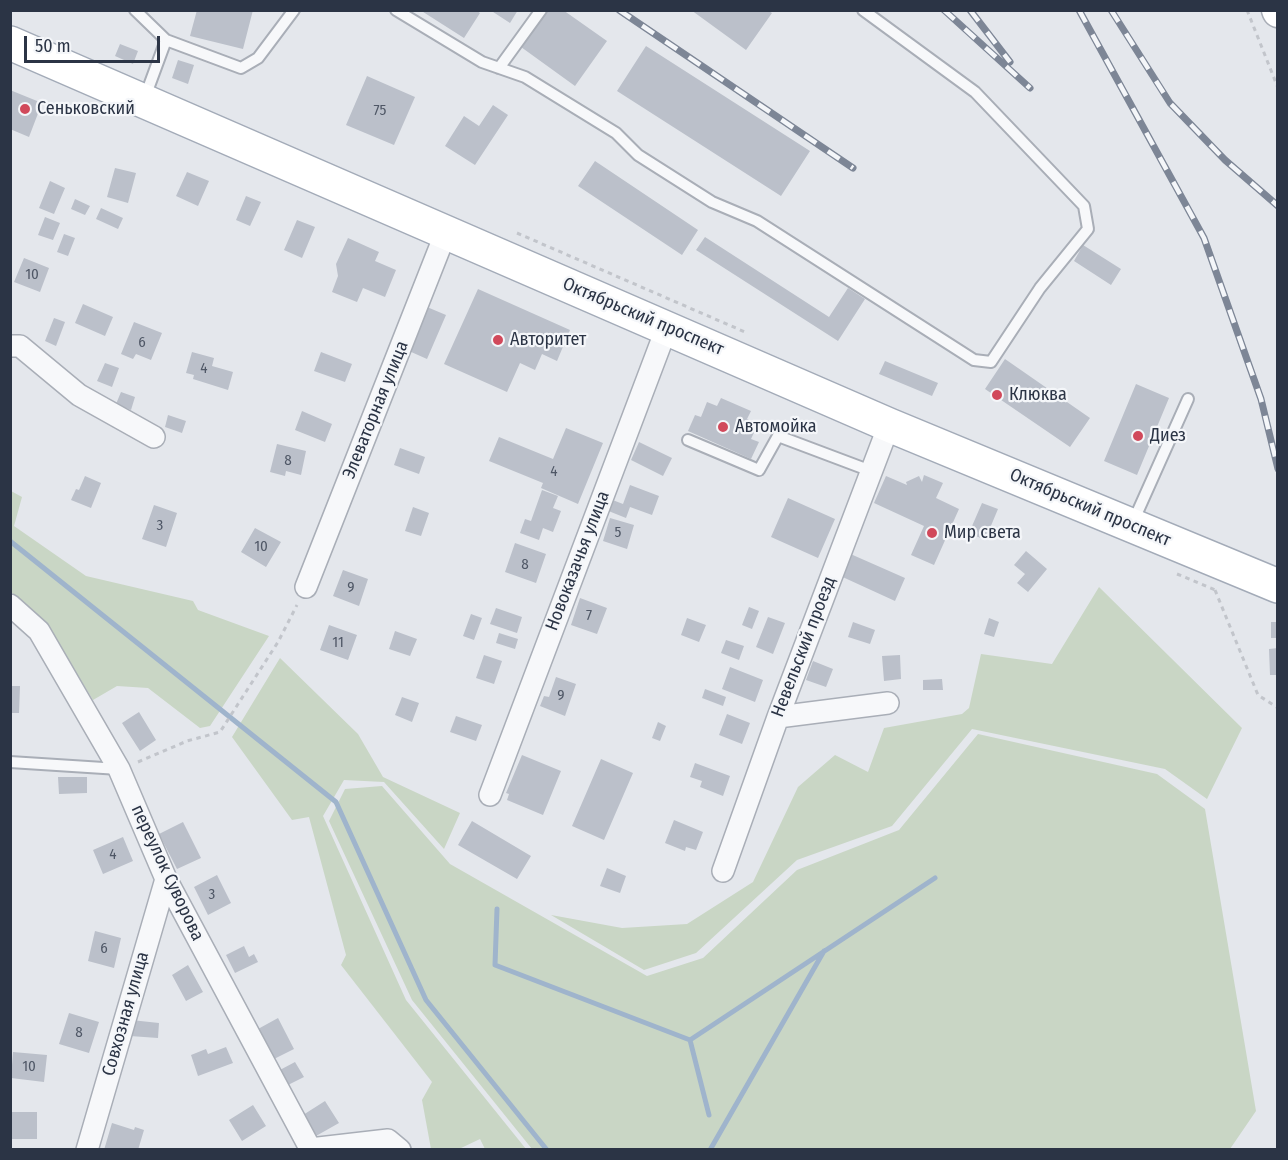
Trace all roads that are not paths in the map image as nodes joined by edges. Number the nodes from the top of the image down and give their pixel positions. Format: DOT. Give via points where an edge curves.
graph roads {
  1 [pos="135,10"];
  2 [pos="294,10"];
  3 [pos="396,10"];
  4 [pos="541,10"];
  5 [pos="864,10"];
  6 [pos="166,40"];
  7 [pos="10,43"];
  8 [pos="499,68"];
  9 [pos="144,100"];
  10 [pos="447,232"];
  11 [pos="667,327"];
  12 [pos="10,346"];
  13 [pos="1188,399"];
  14 [pos="889,425"];
  15 [pos="154,437"];
  16 [pos="688,440"];
  17 [pos="872,471"];
  18 [pos="1131,526"];
  19 [pos="1278,586"];
  20 [pos="306,587"];
  21 [pos="10,605"];
  22 [pos="888,703"];
  23 [pos="778,717"];
  24 [pos="10,762"];
  25 [pos="119,769"];
  26 [pos="490,795"];
  27 [pos="723,872"];
  28 [pos="166,879"];
  29 [pos="87,1149"];
  30 [pos="310,1149"];
  31 [pos="400,1149"];
  1 -- 6 [label="lane"];
  2 -- 6 [label="lane" via="258,58 241,68"];
  3 -- 8 [label="lane" via="482,62"];
  4 -- 8 [label="lane"];
  5 -- 8 [label="lane" via="975,92 1084,206 1088,229 1040,288 992,363 974,360 757,221 712,202 638,155 616,133 535,83"];
  6 -- 9 [label="lane"];
  7 -- 9 [label="main road, Октябрьский проспект"];
  9 -- 10 [label="main road, Октябрьский проспект"];
  10 -- 11 [label="main road, Октябрьский проспект"];
  10 -- 20 [label="street, Элеваторная улица"];
  11 -- 14 [label="main road, Октябрьский проспект"];
  11 -- 26 [label="street, Новоказачья улица"];
  12 -- 15 [label="street" via="20,346 80,395"];
  13 -- 18 [label="lane"];
  14 -- 17 [label="street, Невельский проезд"];
  14 -- 18 [label="main road, Октябрьский проспект"];
  16 -- 17 [label="lane" via="759,470 778,436"];
  17 -- 23 [label="street, Невельский проезд"];
  18 -- 19 [label="main road, Октябрьский проспект"];
  21 -- 25 [label="street, переулок Суворова" via="39,631"];
  22 -- 23 [label="street"];
  23 -- 27 [label="street, Невельский проезд"];
  24 -- 25 [label="lane"];
  25 -- 28 [label="street, переулок Суворова"];
  28 -- 29 [label="street, Совхозная улица"];
  28 -- 30 [label="street, переулок Суворова"];
  30 -- 31 [label="street" via="388,1140"];
}
